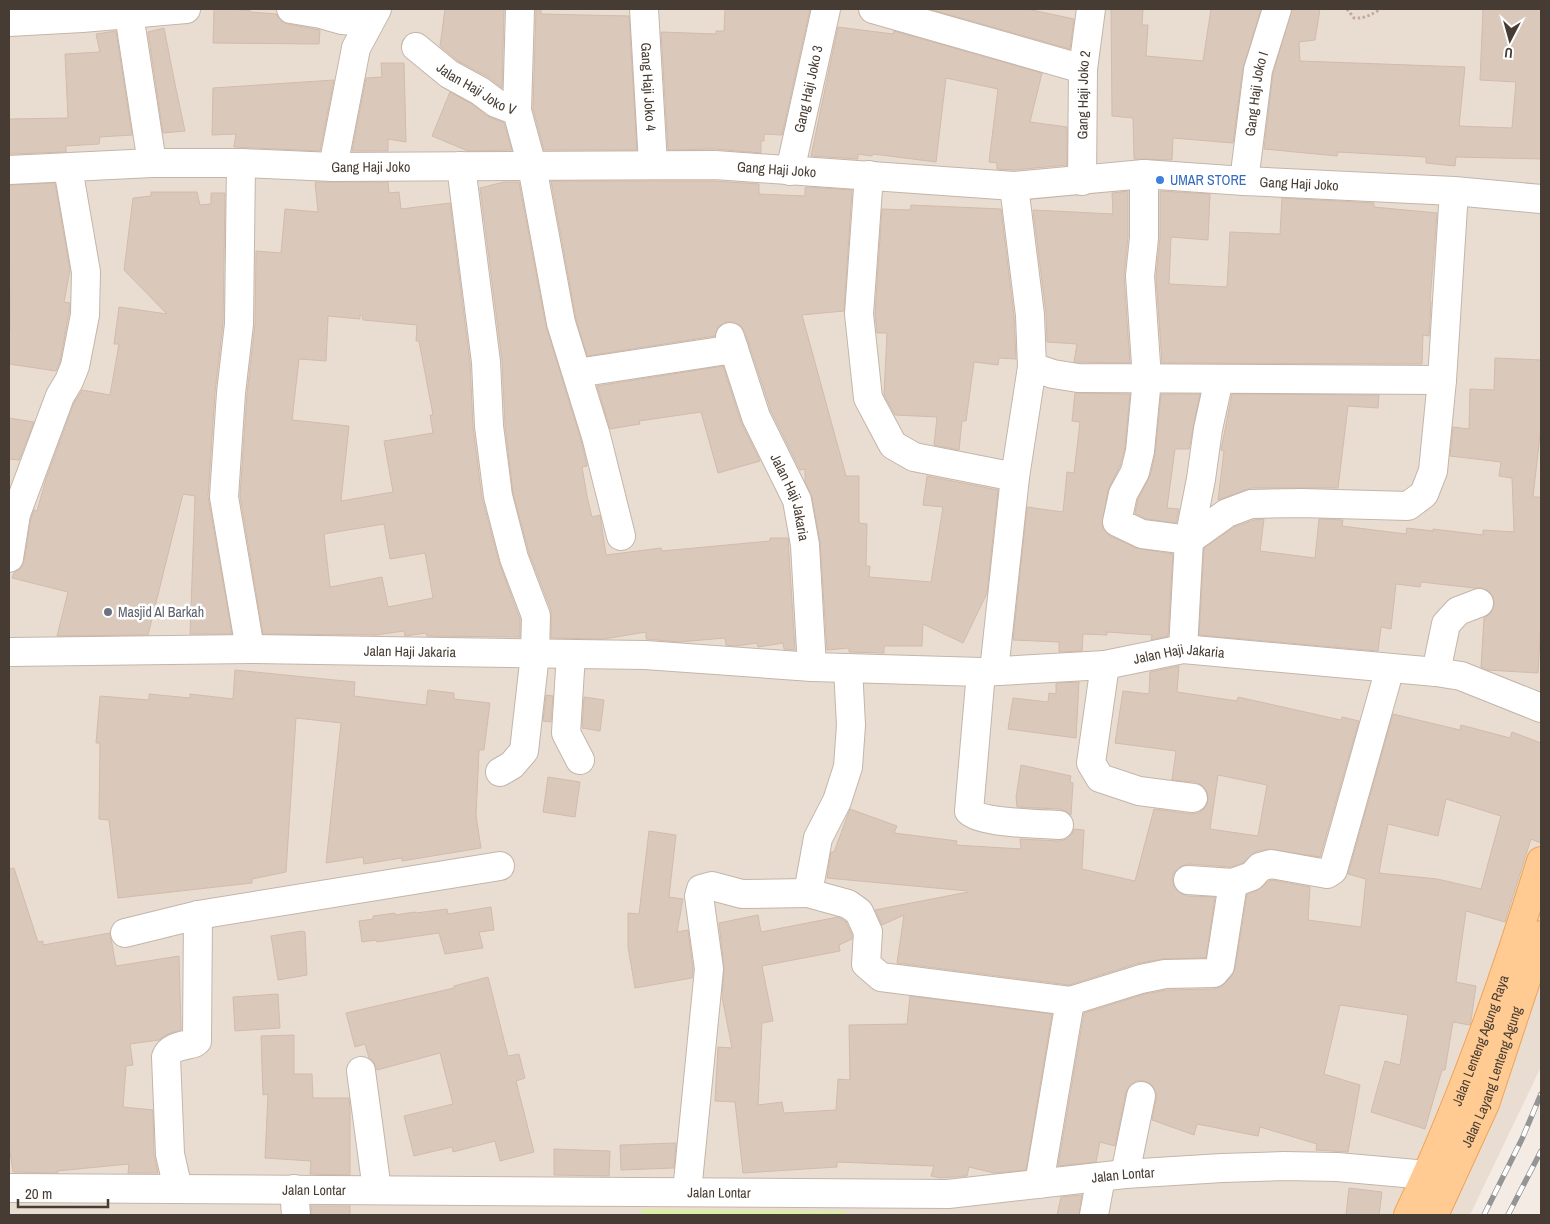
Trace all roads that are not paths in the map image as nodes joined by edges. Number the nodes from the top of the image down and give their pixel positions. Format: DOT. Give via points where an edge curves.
graph roads {
  1 [pos="186,9"];
  2 [pos="291,9"];
  3 [pos="520,9"];
  4 [pos="644,9"];
  5 [pos="826,9"];
  6 [pos="873,9"];
  7 [pos="1091,9"];
  8 [pos="1277,9"];
  9 [pos="129,14"];
  10 [pos="373,16"];
  11 [pos="9,22"];
  12 [pos="416,47"];
  13 [pos="1083,69"];
  14 [pos="517,111"];
  15 [pos="152,163"];
  16 [pos="241,163"];
  17 [pos="653,164"];
  18 [pos="461,166"];
  19 [pos="532,166"];
  20 [pos="333,167"];
  21 [pos="68,168"];
  22 [pos="9,170"];
  23 [pos="790,171"];
  24 [pos="1144,174"];
  25 [pos="869,175"];
  26 [pos="1082,181"];
  27 [pos="1244,181"];
  28 [pos="1014,186"];
  29 [pos="1454,191"];
  30 [pos="1541,199"];
  31 [pos="1032,367"];
  32 [pos="577,373"];
  33 [pos="1148,379"];
  34 [pos="1219,379"];
  35 [pos="1442,380"];
  36 [pos="1015,477"];
  37 [pos="621,536"];
  38 [pos="1189,540"];
  39 [pos="9,558"];
  40 [pos="1479,603"];
  41 [pos="250,649"];
  42 [pos="1183,649"];
  43 [pos="9,652"];
  44 [pos="535,654"];
  45 [pos="572,654"];
  46 [pos="1106,665"];
  47 [pos="812,667"];
  48 [pos="848,668"];
  49 [pos="1390,668"];
  50 [pos="987,672"];
  51 [pos="1436,672"];
  52 [pos="1541,708"];
  53 [pos="580,760"];
  54 [pos="500,772"];
  55 [pos="1193,798"];
  56 [pos="1059,825"];
  57 [pos="1541,861"];
  58 [pos="500,866"];
  59 [pos="1188,880"];
  60 [pos="1234,883"];
  61 [pos="808,893"];
  62 [pos="198,915"];
  63 [pos="125,933"];
  64 [pos="1541,935"];
  65 [pos="1070,1001"];
  66 [pos="361,1071"];
  67 [pos="1141,1096"];
  68 [pos="1113,1175"];
  69 [pos="1427,1175"];
  70 [pos="1039,1184"];
  71 [pos="9,1188"];
  72 [pos="178,1189"];
  73 [pos="377,1190"];
  74 [pos="687,1192"];
  75 [pos="295,1202"];
  76 [pos="623,1204"];
  77 [pos="1094,1215"];
  78 [pos="1408,1215"];
  79 [pos="1434,1215"];
  1 -- 9 [label="street"];
  2 -- 10 [label="street" via="342,20"];
  3 -- 14 [label="street"];
  4 -- 17 [label="street, Gang Haji Joko 4"];
  5 -- 23 [label="street, Gang Haji Joko 3"];
  6 -- 13 [label="street"];
  7 -- 13 [label="street, Gang Haji Joko 2"];
  8 -- 27 [label="street, Gang Haji Joko I" via="1258,70"];
  9 -- 11 [label="street"];
  9 -- 15 [label="street"];
  10 -- 20 [label="street" via="356,48"];
  12 -- 14 [label="street, Jalan Haji Joko V" via="449,74 496,103"];
  13 -- 26 [label="street, Gang Haji Joko 2"];
  14 -- 19 [label="street, Jalan Haji Joko V"];
  15 -- 16 [label="street, Gang Haji Joko"];
  15 -- 21 [label="street, Gang Haji Joko"];
  16 -- 20 [label="street, Gang Haji Joko"];
  16 -- 41 [label="street" via="239,324 224,497"];
  17 -- 19 [label="street, Gang Haji Joko"];
  17 -- 23 [label="street, Gang Haji Joko"];
  18 -- 19 [label="street, Gang Haji Joko"];
  18 -- 20 [label="street, Gang Haji Joko"];
  18 -- 44 [label="street" via="486,362 489,426 498,496 514,558 536,616"];
  19 -- 32 [label="street, Jalan Haji Joko V" via="562,323"];
  21 -- 22 [label="street, Gang Haji Joko"];
  21 -- 39 [label="street" via="86,272 85,315 75,366 60,396 16,514"];
  23 -- 25 [label="street, Gang Haji Joko"];
  24 -- 26 [label="street, Gang Haji Joko"];
  24 -- 27 [label="street, Gang Haji Joko"];
  24 -- 33 [label="street" via="1144,238 1140,276"];
  25 -- 28 [label="street, Gang Haji Joko"];
  25 -- 36 [label="street" via="859,314 868,398 893,445 914,457"];
  26 -- 28 [label="street, Gang Haji Joko"];
  27 -- 29 [label="street, Gang Haji Joko"];
  28 -- 31 [label="street" via="1030,315"];
  29 -- 30 [label="street, Gang Haji Joko"];
  29 -- 35 [label="street"];
  31 -- 33 [label="street" via="1078,378"];
  31 -- 36 [label="street"];
  32 -- 37 [label="street, Jalan Haji Joko V"];
  32 -- 47 [label="street, Jalan Haji Jakaria" via="732,343 756,417 797,500 805,545"];
  33 -- 34 [label="street"];
  33 -- 38 [label="street" via="1140,451 1135,472 1123,494 1118,522 1142,534"];
  34 -- 35 [label="street"];
  34 -- 38 [label="street"];
  35 -- 38 [label="street" via="1433,470 1424,494 1408,506 1301,502 1251,504 1226,513"];
  36 -- 50 [label="street"];
  38 -- 42 [label="street"];
  40 -- 51 [label="street" via="1458,611 1446,624"];
  41 -- 43 [label="street, Jalan Haji Jakaria"];
  41 -- 44 [label="street, Jalan Haji Jakaria"];
  42 -- 46 [label="street, Jalan Haji Jakaria"];
  42 -- 49 [label="street, Jalan Haji Jakaria"];
  44 -- 45 [label="street, Jalan Haji Jakaria"];
  44 -- 54 [label="street" via="524,751 512,765"];
  45 -- 47 [label="street, Jalan Haji Jakaria" via="645,655"];
  45 -- 53 [label="street" via="566,732"];
  46 -- 50 [label="street, Jalan Haji Jakaria"];
  46 -- 55 [label="street" via="1091,763 1095,772 1100,778 1138,791"];
  47 -- 48 [label="street, Jalan Haji Jakaria"];
  48 -- 50 [label="street, Jalan Haji Jakaria"];
  48 -- 61 [label="street" via="851,725 848,767 837,801 818,838"];
  49 -- 51 [label="street, Jalan Haji Jakaria"];
  49 -- 60 [label="street" via="1333,870 1327,874 1271,864"];
  50 -- 56 [label="street" via="969,811 973,816 990,819"];
  51 -- 52 [label="street, Jalan Haji Jakaria" via="1460,676"];
  57 -- 69 [label="main road, Jalan Lenteng Agung Raya" via="1487,1027"];
  58 -- 62 [label="street"];
  59 -- 60 [label="street"];
  60 -- 65 [label="street" via="1220,966 1214,973 1165,974"];
  61 -- 65 [label="street" via="848,904 859,912 868,932 866,964 881,977"];
  61 -- 74 [label="street" via="742,894 712,886 701,889 709,969"];
  62 -- 63 [label="street"];
  62 -- 72 [label="street" via="198,1036 194,1044 171,1049 166,1058 170,1154"];
  64 -- 79 [label="main road, Jalan Layang Lenteng Agung" via="1485,1104"];
  65 -- 70 [label="street"];
  66 -- 73 [label="street"];
  67 -- 68 [label="street"];
  68 -- 69 [label="street, Jalan Lontar" via="1284,1166"];
  68 -- 70 [label="street, Jalan Lontar"];
  68 -- 77 [label="street"];
  69 -- 78 [label="main road, Jalan Lenteng Agung Raya"];
  70 -- 74 [label="street, Jalan Lontar" via="948,1194"];
  71 -- 72 [label="street, Jalan Lontar"];
  72 -- 75 [label="street, Jalan Lontar"];
  73 -- 75 [label="street, Jalan Lontar"];
  73 -- 76 [label="street, Jalan Lontar"];
  74 -- 76 [label="street, Jalan Lontar"];
}
